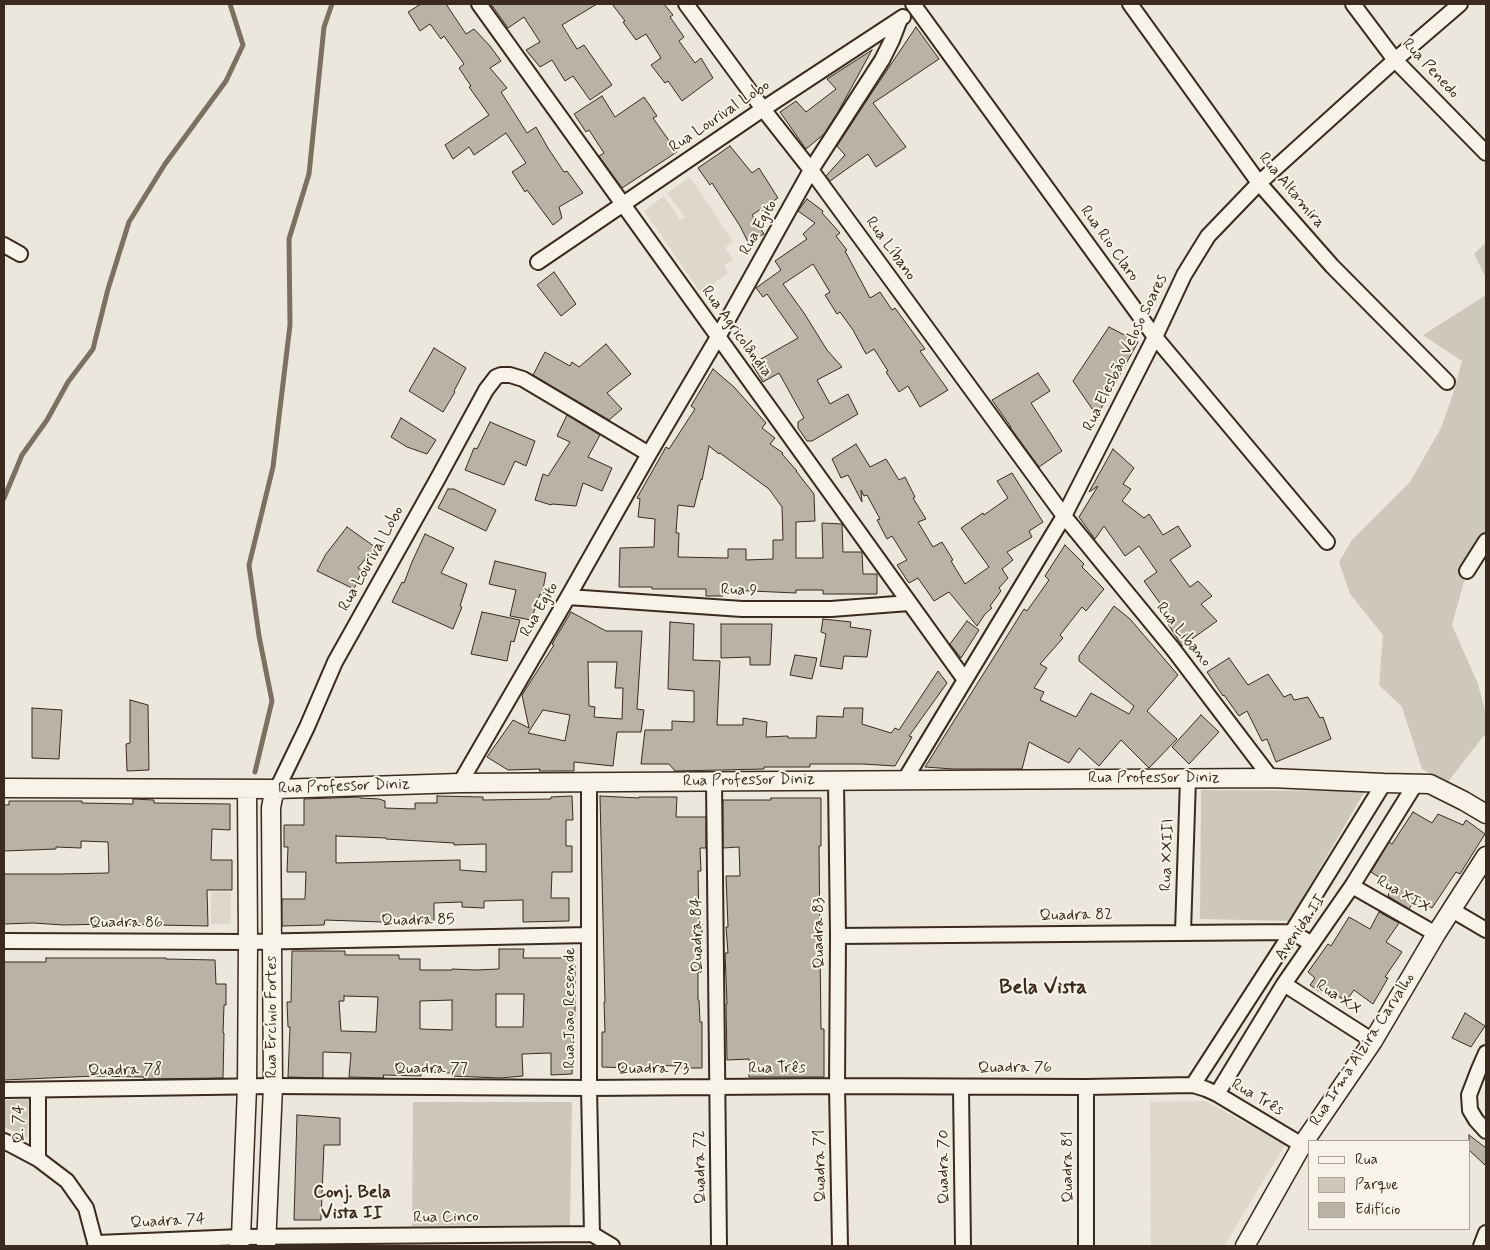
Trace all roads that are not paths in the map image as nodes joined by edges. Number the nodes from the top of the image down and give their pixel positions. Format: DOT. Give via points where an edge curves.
graph roads {
  1 [pos="479,4"];
  2 [pos="686,4"];
  3 [pos="1130,4"];
  4 [pos="1353,4"];
  5 [pos="1460,4"];
  6 [pos="917,5"];
  7 [pos="900,19"];
  8 [pos="1395,60"];
  9 [pos="763,109"];
  10 [pos="1486,153"];
  11 [pos="811,170"];
  12 [pos="1259,183"];
  13 [pos="623,204"];
  14 [pos="4,245"];
  15 [pos="20,254"];
  16 [pos="538,262"];
  17 [pos="718,336"];
  18 [pos="1155,337"];
  19 [pos="1447,382"];
  20 [pos="649,454"];
  21 [pos="1064,516"];
  22 [pos="1486,541"];
  23 [pos="1327,542"];
  24 [pos="1467,571"];
  25 [pos="568,597"];
  26 [pos="909,603"];
  27 [pos="965,680"];
  28 [pos="1271,778"];
  29 [pos="1188,779"];
  30 [pos="836,781"];
  31 [pos="904,781"];
  32 [pos="714,782"];
  33 [pos="1416,782"];
  34 [pos="460,783"];
  35 [pos="589,783"];
  36 [pos="1384,783"];
  37 [pos="4,788"];
  38 [pos="246,789"];
  39 [pos="277,789"];
  40 [pos="1486,814"];
  41 [pos="1486,856"];
  42 [pos="1352,886"];
  43 [pos="1452,910"];
  44 [pos="1486,930"];
  45 [pos="1183,932"];
  46 [pos="1292,932"];
  47 [pos="1436,934"];
  48 [pos="589,935"];
  49 [pos="838,936"];
  50 [pos="4,941"];
  51 [pos="273,941"];
  52 [pos="248,942"];
  53 [pos="1312,944"];
  54 [pos="1284,984"];
  55 [pos="1372,1041"];
  56 [pos="1486,1053"];
  57 [pos="1193,1085"];
  58 [pos="273,1086"];
  59 [pos="837,1086"];
  60 [pos="247,1087"];
  61 [pos="961,1087"];
  62 [pos="1086,1087"];
  63 [pos="589,1088"];
  64 [pos="718,1088"];
  65 [pos="4,1090"];
  66 [pos="38,1090"];
  67 [pos="1217,1094"];
  68 [pos="1486,1132"];
  69 [pos="4,1141"];
  70 [pos="1302,1144"];
  71 [pos="38,1159"];
  72 [pos="1486,1233"];
  73 [pos="592,1234"];
  74 [pos="240,1242"];
  75 [pos="266,1242"];
  76 [pos="96,1245"];
  77 [pos="585,1246"];
  78 [pos="612,1246"];
  79 [pos="719,1246"];
  80 [pos="840,1246"];
  81 [pos="963,1246"];
  82 [pos="1086,1246"];
  83 [pos="1245,1246"];
  84 [pos="1481,1246"];
  1 -- 13 [label="street, Rua Agricolândia"];
  2 -- 9 [label="street, Rua Líbano"];
  3 -- 12 [label="street, Rua Altamira"];
  4 -- 8 [label="street, Rua Penedo"];
  5 -- 8 [label="street, Rua Elesbão Veloso Soares"];
  6 -- 7 [label="street, Rua Lourival Lobo"];
  6 -- 18 [label="street, Rua Rio Claro"];
  7 -- 9 [label="street, Rua Lourival Lobo"];
  7 -- 11 [label="street, Rua Egito" via="882,60"];
  8 -- 10 [label="street, Rua Penedo"];
  8 -- 12 [label="street, Rua Elesbão Veloso Soares"];
  9 -- 11 [label="street, Rua Líbano"];
  9 -- 13 [label="street, Rua Lourival Lobo"];
  11 -- 17 [label="street, Rua Egito"];
  11 -- 21 [label="street, Rua Líbano"];
  12 -- 18 [label="street, Rua Elesbão Veloso Soares" via="1208,236 1184,275"];
  12 -- 19 [label="street, Rua Altamira" via="1332,266"];
  13 -- 16 [label="street, Rua Lourival Lobo"];
  13 -- 17 [label="street, Rua Agricolândia"];
  14 -- 15 [label="street"];
  17 -- 20 [label="street, Rua Egito"];
  17 -- 26 [label="street, Rua Agricolândia"];
  18 -- 21 [label="street, Rua Elesbão Veloso Soares"];
  18 -- 23 [label="street, Rua Rio Claro"];
  20 -- 25 [label="street, Rua Egito"];
  20 -- 39 [label="street, Rua Lourival Lobo" via="523,379 501,375 491,383 335,662"];
  21 -- 27 [label="street, Rua Elesbão Veloso Soares"];
  21 -- 28 [label="street, Rua Libano" via="1173,649"];
  22 -- 24 [label="street"];
  25 -- 26 [label="street, Rua 9" via="742,609 831,609"];
  25 -- 34 [label="street, Rua Egito"];
  26 -- 27 [label="street, Rua Agricolândia"];
  27 -- 31 [label="street, Rua Elesbão Veloso Soares"];
  28 -- 29 [label="street, Rua Professor Diniz"];
  28 -- 36 [label="street, Rua Professor Diniz"];
  29 -- 31 [label="street, Rua Professor Diniz"];
  29 -- 45 [label="street, Rua XXIII"];
  30 -- 31 [label="street, Rua Professor Diniz"];
  30 -- 32 [label="street, Rua Professor Diniz"];
  30 -- 49 [label="street, Quadra 83"];
  32 -- 35 [label="street, Rua Professor Diniz"];
  32 -- 64 [label="street, Quadra 84"];
  33 -- 36 [label="street, Rua Professor Diniz"];
  33 -- 40 [label="street, Rua Professor Diniz" via="1430,784"];
  33 -- 42 [label="street, Avenida II"];
  34 -- 35 [label="street, Rua Professor Diniz"];
  34 -- 39 [label="street, Rua Professor Diniz"];
  35 -- 48 [label="street, Rua Joao Resende"];
  36 -- 46 [label="street, Avenida II"];
  37 -- 38 [label="street, Rua Professor Diniz"];
  38 -- 39 [label="street, Rua Professor Diniz"];
  38 -- 52 [label="street, Rua Ercínio Fortes"];
  39 -- 51 [label="street, Rua Ercínio Fortes" via="271,808"];
  41 -- 43 [label="street, Rua Irmã Alzira Carvalho"];
  42 -- 47 [label="street, Rua XIX"];
  42 -- 53 [label="street, Avenida II"];
  43 -- 44 [label="street"];
  43 -- 47 [label="street, Rua Irmã Alzira Carvalho"];
  45 -- 46 [label="street, Quadra 82"];
  45 -- 49 [label="street, Quadra 82"];
  46 -- 53 [label="street"];
  46 -- 57 [label="street, Avenida II"];
  47 -- 55 [label="street, Rua Irmã Alzira Carvalho"];
  48 -- 51 [label="street, Quadra 85"];
  48 -- 63 [label="street, Rua Joao Resende"];
  49 -- 59 [label="street, Quadra 83"];
  50 -- 52 [label="street, Quadra 86"];
  51 -- 52 [label="street, Quadra 85"];
  51 -- 58 [label="street, Rua Ercínio Fortes"];
  52 -- 60 [label="street, Rua Ercínio Fortes"];
  53 -- 54 [label="street, Avenida II"];
  54 -- 55 [label="street, Rua XX"];
  54 -- 67 [label="street, Avenida II"];
  55 -- 70 [label="street, Rua Irmã Alzira Carvalho"];
  56 -- 68 [label="street" via="1469,1095 1470,1110"];
  57 -- 62 [label="street, Quadra 76"];
  57 -- 67 [label="street, Rua Três"];
  58 -- 60 [label="street"];
  58 -- 63 [label="street, Quadra 77"];
  58 -- 75 [label="street, Rua Ercínio Fortes"];
  59 -- 61 [label="street, Quadra 76"];
  59 -- 64 [label="street, Rua Três"];
  59 -- 80 [label="street, Quadra 71"];
  60 -- 66 [label="street, Quadra 78"];
  60 -- 74 [label="street, Rua Ercínio Fortes"];
  61 -- 62 [label="street, Quadra 76"];
  61 -- 81 [label="street, Quadra 70"];
  62 -- 82 [label="street, Quadra 81"];
  63 -- 64 [label="street, Quadra 73"];
  63 -- 73 [label="street, Rua Joao Resende"];
  64 -- 79 [label="street, Quadra 72"];
  65 -- 66 [label="street, Quadra 78"];
  66 -- 71 [label="street, Q. 74"];
  67 -- 70 [label="street, Rua Três"];
  69 -- 71 [label="street"];
  70 -- 83 [label="street, Rua Irmã Alzira Carvalho"];
  71 -- 76 [label="street" via="67,1181 86,1208"];
  72 -- 84 [label="street"];
  73 -- 75 [label="street, Rua Cinco"];
  73 -- 77 [label="street"];
  73 -- 78 [label="street"];
  74 -- 75 [label="street, Rua Cinco"];
  74 -- 76 [label="street, Quadra 74"];
}
